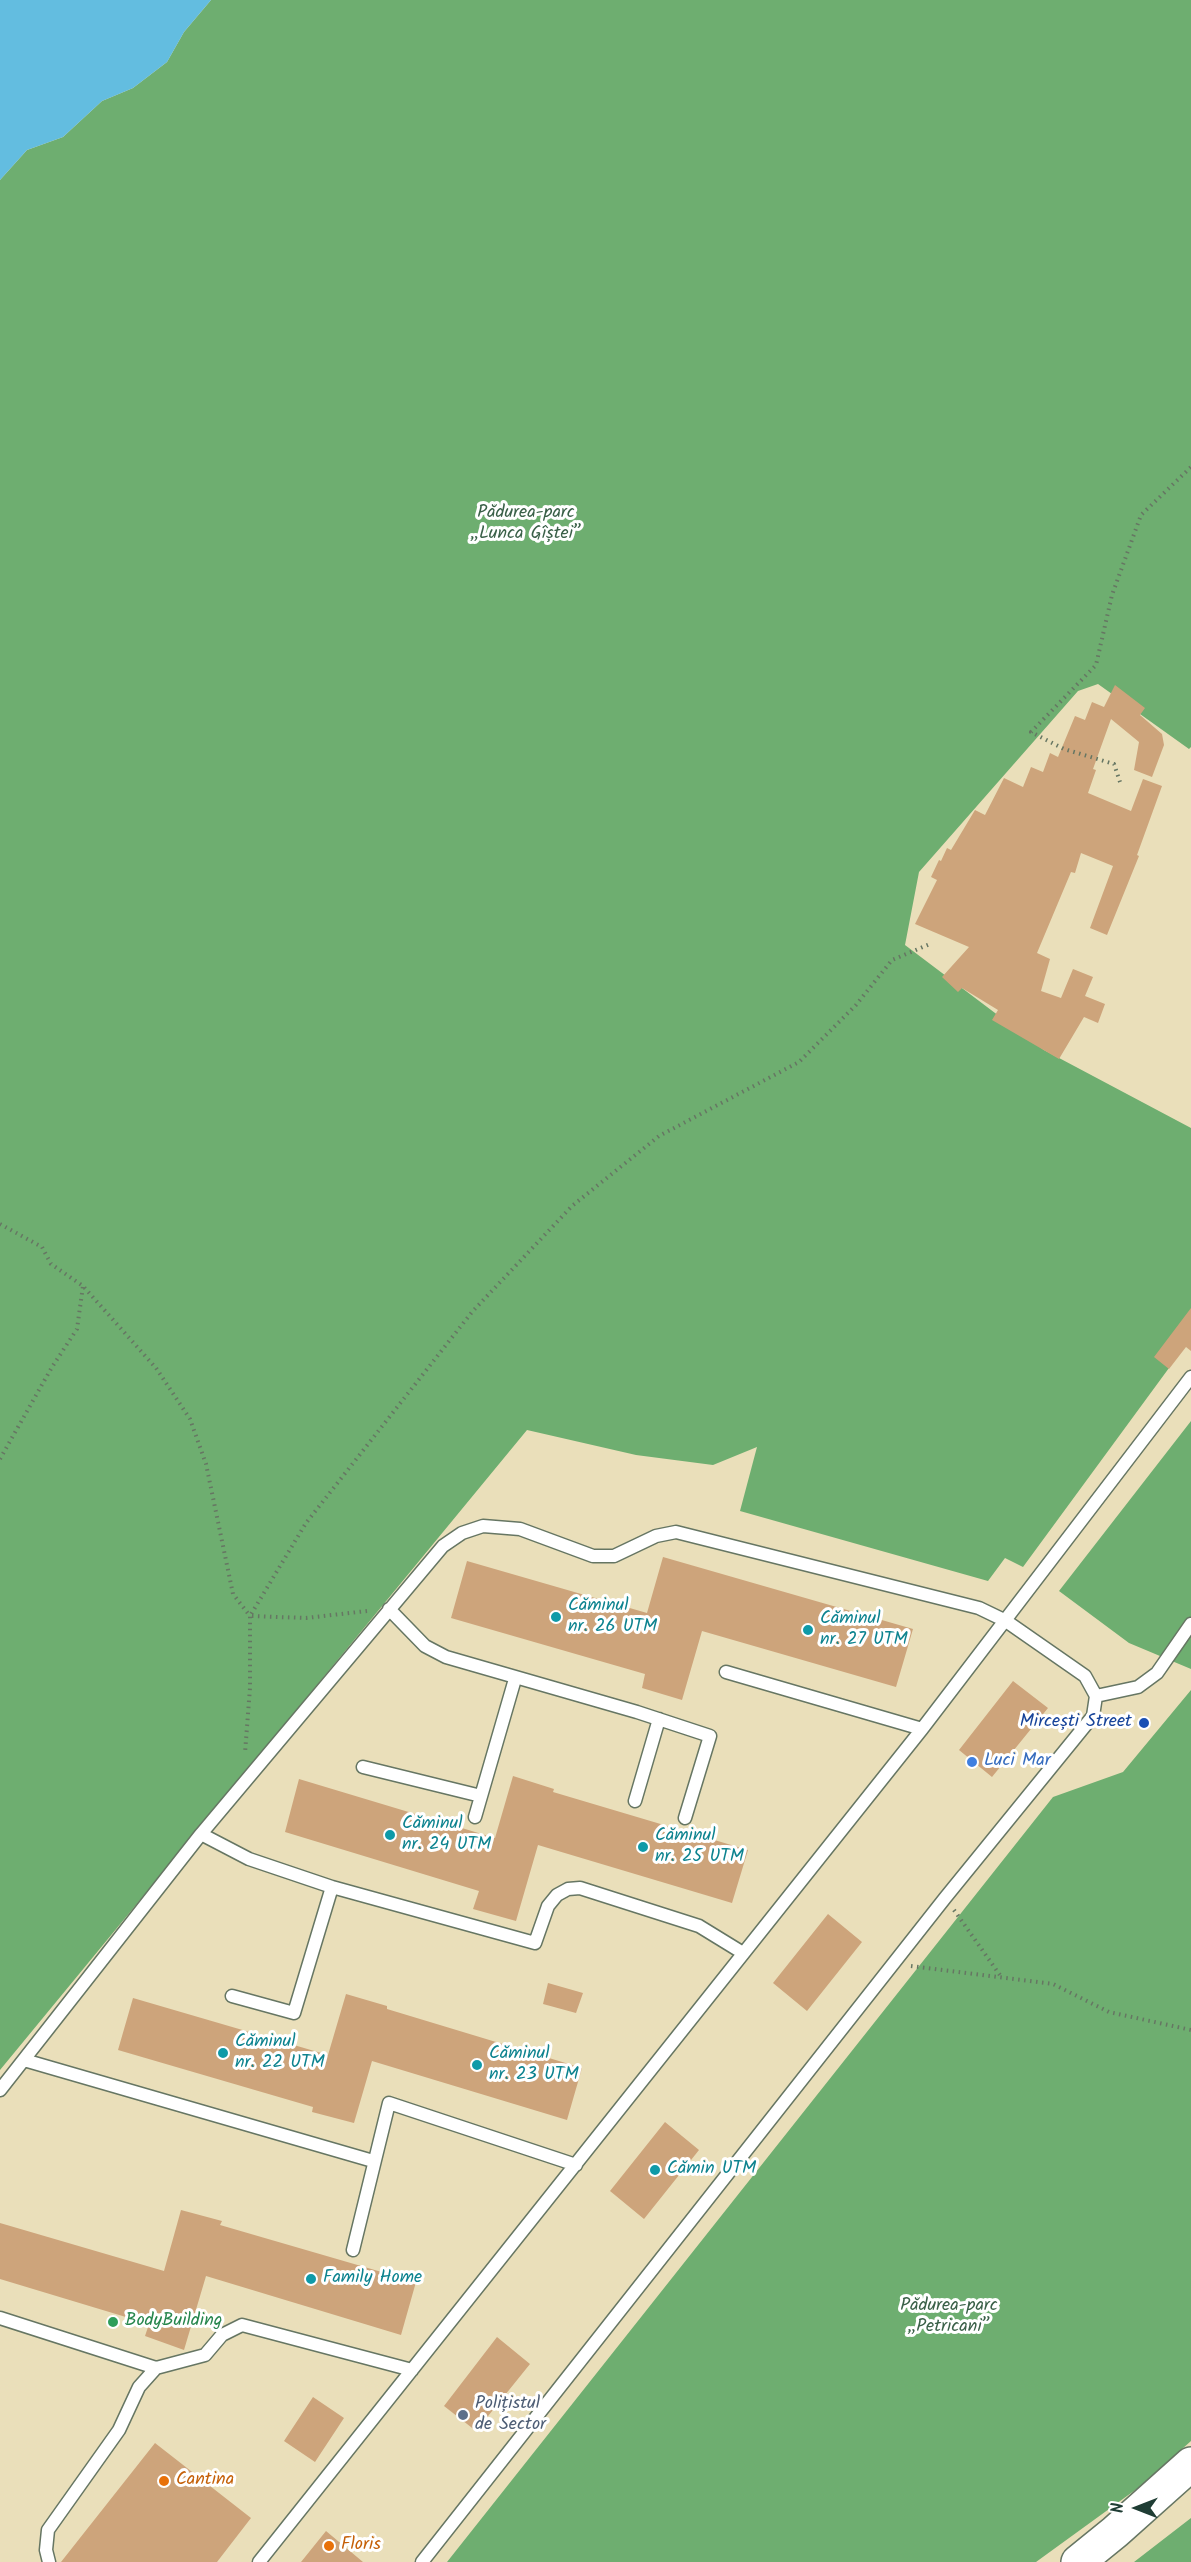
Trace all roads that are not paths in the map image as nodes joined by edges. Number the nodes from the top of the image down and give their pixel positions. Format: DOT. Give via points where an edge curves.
graph roads {
  1 [pos="1191,1377"];
  2 [pos="388,1609"];
  3 [pos="1006,1621"];
  4 [pos="1191,1624"];
  5 [pos="726,1672"];
  6 [pos="514,1679"];
  7 [pos="1096,1696"];
  8 [pos="659,1719"];
  9 [pos="922,1729"];
  10 [pos="363,1767"];
  11 [pos="481,1796"];
  12 [pos="634,1801"];
  13 [pos="474,1817"];
  14 [pos="685,1818"];
  15 [pos="201,1834"];
  16 [pos="332,1887"];
  17 [pos="743,1953"];
  18 [pos="232,1996"];
  19 [pos="24,2060"];
  20 [pos="0,2090"];
  21 [pos="373,2161"];
  22 [pos="576,2164"];
  23 [pos="353,2250"];
  24 [pos="0,2318"];
  25 [pos="156,2368"];
  26 [pos="412,2370"];
  27 [pos="1191,2464"];
  28 [pos="49,2562"];
  29 [pos="259,2562"];
  30 [pos="422,2562"];
  31 [pos="1077,2562"];
  1 -- 3 [label="lane"];
  2 -- 3 [label="lane" via="443,1546 462,1533 483,1526 520,1529 593,1556 614,1556 656,1536 676,1532 979,1608"];
  2 -- 6 [label="lane" via="433,1651"];
  2 -- 15 [label="lane"];
  3 -- 7 [label="lane" via="1085,1676"];
  3 -- 9 [label="lane"];
  4 -- 7 [label="lane" via="1157,1673 1138,1687"];
  5 -- 9 [label="lane"];
  6 -- 8 [label="lane"];
  6 -- 11 [label="lane"];
  7 -- 30 [label="lane" via="1093,1716"];
  8 -- 12 [label="lane"];
  8 -- 14 [label="lane" via="710,1736"];
  9 -- 17 [label="lane"];
  10 -- 11 [label="lane"];
  11 -- 13 [label="lane"];
  15 -- 16 [label="lane" via="249,1859"];
  15 -- 19 [label="lane"];
  16 -- 17 [label="lane" via="535,1942 548,1906 557,1895 580,1888 699,1926"];
  16 -- 18 [label="lane" via="294,2013"];
  17 -- 22 [label="lane"];
  19 -- 20 [label="lane"];
  19 -- 21 [label="lane"];
  21 -- 22 [label="lane" via="388,2103"];
  21 -- 23 [label="lane"];
  22 -- 26 [label="lane"];
  24 -- 25 [label="lane"];
  25 -- 26 [label="lane" via="205,2355 222,2335 242,2325"];
  25 -- 28 [label="lane" via="139,2387 119,2430 48,2530"];
  26 -- 29 [label="lane"];
  27 -- 31 [label="main road"];
}
